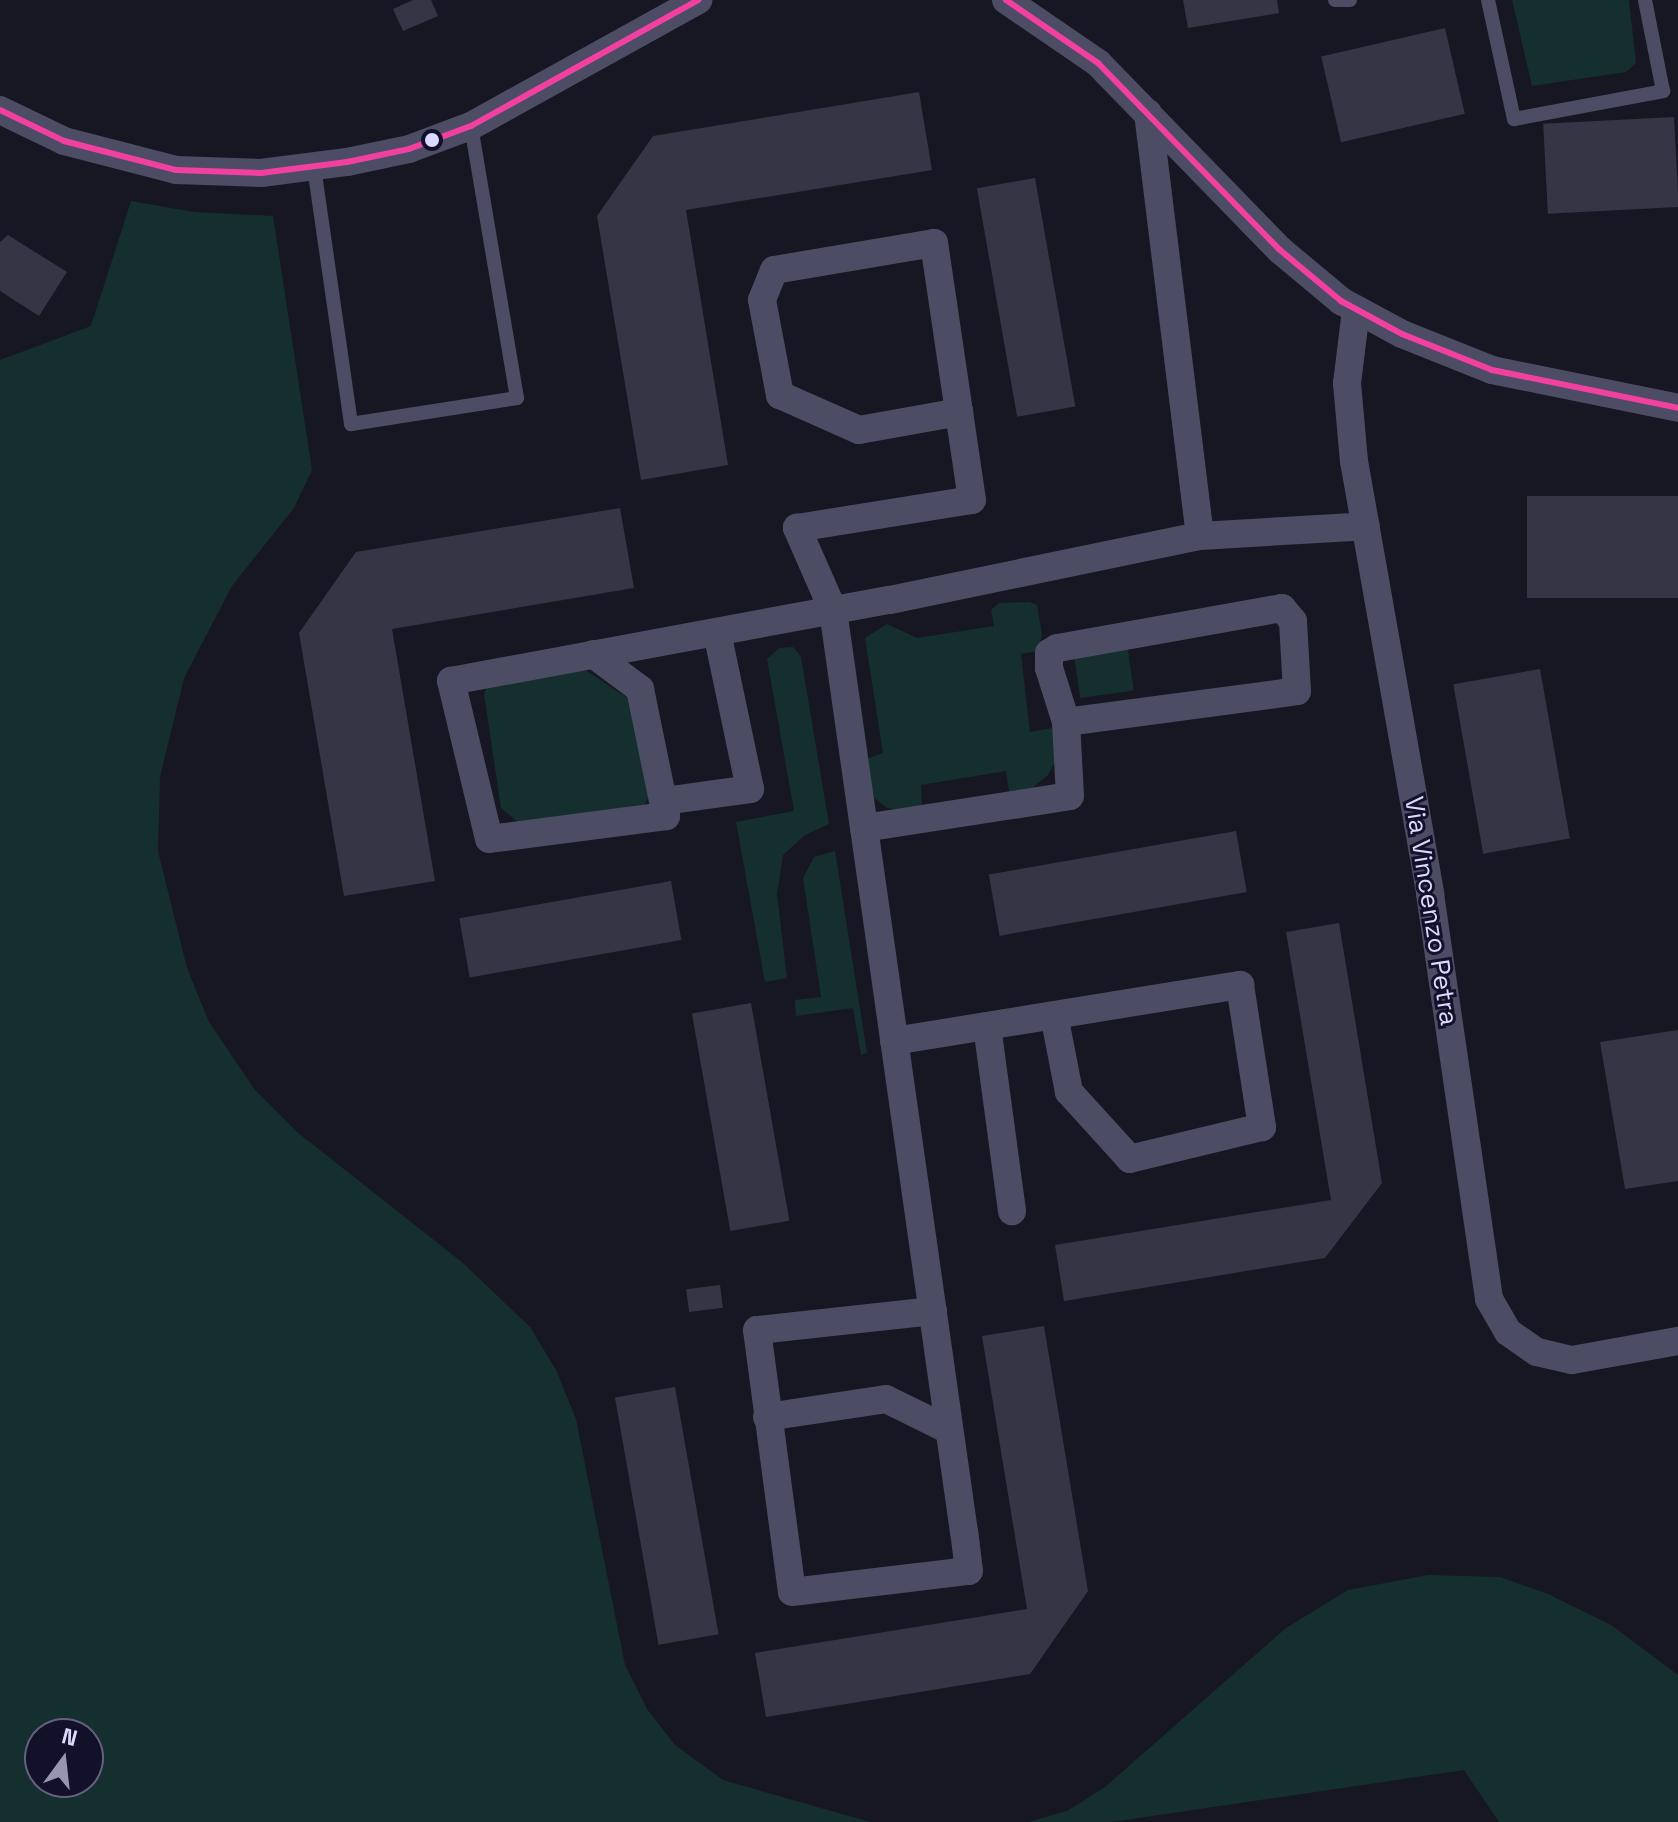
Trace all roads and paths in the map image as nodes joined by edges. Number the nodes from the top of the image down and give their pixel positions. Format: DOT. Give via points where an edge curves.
graph roads {
  1 [pos="1006,0"];
  2 [pos="1335,0"];
  3 [pos="1350,0"];
  4 [pos="1488,0"];
  5 [pos="1645,0"];
  6 [pos="692,1"];
  7 [pos="0,110"];
  8 [pos="1148,113"];
  9 [pos="471,126"];
  10 [pos="314,167"];
  11 [pos="1356,310"];
  12 [pos="1678,408"];
  13 [pos="959,412"];
  14 [pos="1366,526"];
  15 [pos="1200,536"];
  16 [pos="833,610"];
  17 [pos="717,632"];
  18 [pos="593,654"];
  19 [pos="1066,722"];
  20 [pos="664,801"];
  21 [pos="864,828"];
  22 [pos="1054,1015"];
  23 [pos="987,1026"];
  24 [pos="894,1041"];
  25 [pos="1012,1211"];
  26 [pos="933,1311"];
  27 [pos="1678,1341"];
  28 [pos="767,1417"];
  29 [pos="949,1430"];
  1 -- 8 [label="street" via="1080,48"];
  2 -- 3 [label="lane"];
  4 -- 5 [label="lane" via="1514,119 1663,91"];
  6 -- 9 [label="street"];
  7 -- 10 [label="street" via="64,141 153,166 218,173"];
  8 -- 11 [label="street" via="1280,250"];
  8 -- 15 [label="street"];
  9 -- 10 [label="street" via="387,155"];
  9 -- 10 [label="lane" via="517,398 351,424"];
  11 -- 12 [label="street" via="1492,370"];
  11 -- 14 [label="street, Via Vincenzo Petra" via="1347,383"];
  13 -- 13 [label="street" via="934,243 774,270 762,300 780,395 859,430"];
  13 -- 16 [label="street" via="972,500 797,528"];
  14 -- 15 [label="street"];
  14 -- 27 [label="street, Via Vincenzo Petra" via="1430,894 1489,1299 1508,1332 1537,1352 1572,1360"];
  15 -- 16 [label="street"];
  16 -- 17 [label="street"];
  16 -- 21 [label="street"];
  17 -- 18 [label="street"];
  17 -- 20 [label="street" via="750,789"];
  18 -- 20 [label="street" via="640,689"];
  18 -- 20 [label="street" via="451,681 489,839 666,816"];
  19 -- 19 [label="street" via="1297,691 1293,621 1282,608 1057,648 1049,653 1049,668"];
  19 -- 21 [label="street" via="1070,796"];
  21 -- 24 [label="street"];
  22 -- 22 [label="street" via="1240,985 1262,1127 1130,1159 1069,1092"];
  22 -- 23 [label="street"];
  23 -- 24 [label="street"];
  23 -- 25 [label="street"];
  24 -- 26 [label="street"];
  26 -- 28 [label="street" via="757,1330"];
  26 -- 29 [label="street"];
  28 -- 29 [label="street" via="886,1399"];
  28 -- 29 [label="street" via="792,1592 969,1571"];
}
